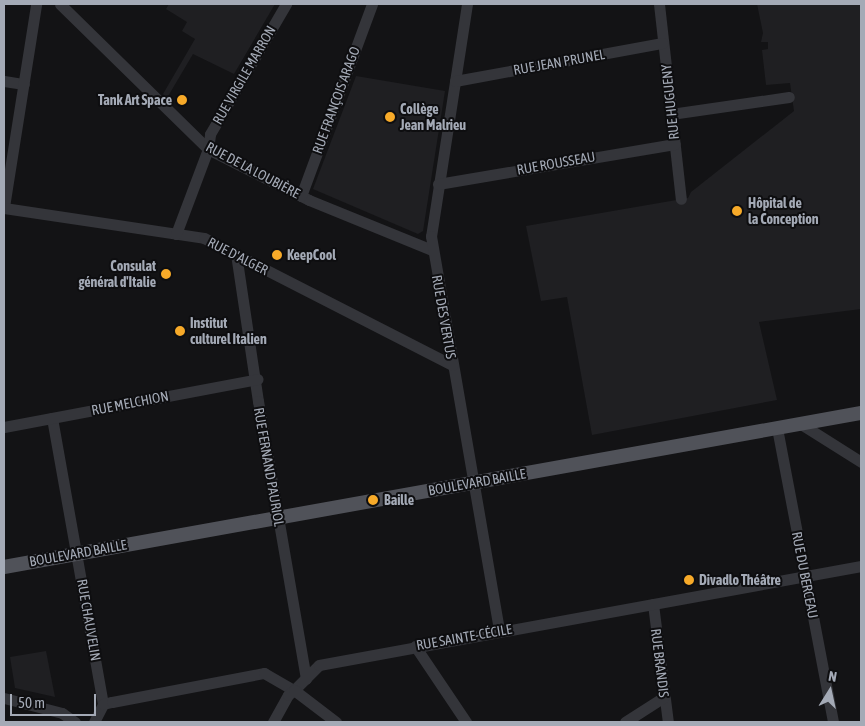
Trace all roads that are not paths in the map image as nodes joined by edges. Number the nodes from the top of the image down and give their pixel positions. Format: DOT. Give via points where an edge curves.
graph roads {
  1 [pos="36,4"];
  2 [pos="60,4"];
  3 [pos="286,4"];
  4 [pos="372,4"];
  5 [pos="467,4"];
  6 [pos="659,4"];
  7 [pos="663,43"];
  8 [pos="4,81"];
  9 [pos="455,81"];
  10 [pos="24,84"];
  11 [pos="789,97"];
  12 [pos="671,114"];
  13 [pos="674,144"];
  14 [pos="208,149"];
  15 [pos="438,184"];
  16 [pos="301,196"];
  17 [pos="681,199"];
  18 [pos="4,207"];
  19 [pos="176,234"];
  20 [pos="432,250"];
  21 [pos="236,254"];
  22 [pos="452,365"];
  23 [pos="257,379"];
  24 [pos="861,413"];
  25 [pos="52,418"];
  26 [pos="4,427"];
  27 [pos="777,428"];
  28 [pos="812,431"];
  29 [pos="861,462"];
  30 [pos="473,482"];
  31 [pos="278,516"];
  32 [pos="77,553"];
  33 [pos="4,566"];
  34 [pos="861,566"];
  35 [pos="805,576"];
  36 [pos="653,604"];
  37 [pos="499,630"];
  38 [pos="415,646"];
  39 [pos="306,679"];
  40 [pos="294,690"];
  41 [pos="664,697"];
  42 [pos="4,698"];
  43 [pos="103,704"];
  44 [pos="75,722"];
  45 [pos="94,722"];
  46 [pos="273,722"];
  47 [pos="336,722"];
  48 [pos="466,722"];
  49 [pos="625,722"];
  50 [pos="668,722"];
  51 [pos="833,722"];
  1 -- 10 [label="street"];
  2 -- 14 [label="street, RUE DE LA LOUBIÈRE"];
  3 -- 14 [label="street, RUE VIRGILE MARRON" via="210,134"];
  4 -- 16 [label="street, RUE FRANÇOIS ARAGO"];
  5 -- 9 [label="street, RUE DES VERTUS"];
  6 -- 7 [label="street, RUE HUGUENY"];
  7 -- 9 [label="street, RUE JEAN PRUNEL"];
  7 -- 12 [label="street, RUE HUGUENY"];
  8 -- 10 [label="street"];
  9 -- 15 [label="street, RUE DES VERTUS"];
  10 -- 18 [label="street"];
  11 -- 12 [label="street"];
  12 -- 13 [label="street, RUE HUGUENY"];
  13 -- 15 [label="street, RUE ROUSSEAU"];
  13 -- 17 [label="street, RUE HUGUENY"];
  14 -- 16 [label="street, RUE DE LA LOUBIÈRE"];
  14 -- 19 [label="street, RUE VIRGILE MARRON"];
  15 -- 20 [label="street, RUE DES VERTUS"];
  16 -- 20 [label="street, RUE DE LA LOUBIÈRE"];
  18 -- 19 [label="street, RUE D'ALGER"];
  19 -- 21 [label="street, RUE D'ALGER" via="204,238"];
  20 -- 22 [label="street, RUE DES VERTUS"];
  21 -- 22 [label="street, RUE D'ALGER"];
  21 -- 23 [label="street, RUE FERNAND PAURIOL"];
  22 -- 30 [label="street, RUE DES VERTUS"];
  23 -- 25 [label="street, RUE MELCHION"];
  23 -- 31 [label="street, RUE FERNAND PAURIOL"];
  24 -- 28 [label="main road, BOULEVARD BAILLE"];
  25 -- 26 [label="street, RUE MELCHION"];
  25 -- 32 [label="street, RUE CHAUVELIN"];
  27 -- 28 [label="main road, BOULEVARD BAILLE"];
  27 -- 30 [label="main road, BOULEVARD BAILLE"];
  27 -- 35 [label="street, RUE DU BERCEAU"];
  28 -- 29 [label="street"];
  30 -- 31 [label="main road, BOULEVARD BAILLE"];
  30 -- 37 [label="street, RUE DES VERTUS"];
  31 -- 32 [label="main road, BOULEVARD BAILLE"];
  31 -- 39 [label="street, RUE FERNAND PAURIOL"];
  32 -- 33 [label="main road, BOULEVARD BAILLE"];
  32 -- 43 [label="street, RUE CHAUVELIN"];
  34 -- 35 [label="street, RUE SAINTE-CÉCILE"];
  35 -- 36 [label="street, RUE SAINTE-CÉCILE"];
  35 -- 51 [label="street, RUE DU BERCEAU"];
  36 -- 37 [label="street, RUE SAINTE-CÉCILE"];
  36 -- 41 [label="street, RUE BRANDIS"];
  37 -- 38 [label="street, RUE SAINTE-CÉCILE"];
  38 -- 39 [label="street, RUE SAINTE-CÉCILE" via="319,665"];
  38 -- 48 [label="street"];
  39 -- 40 [label="street, RUE SAINTE-CÉCILE"];
  40 -- 43 [label="street" via="264,672"];
  40 -- 46 [label="street, RUE SAINTE-CÉCILE"];
  40 -- 47 [label="street"];
  41 -- 49 [label="street"];
  41 -- 50 [label="street, RUE BRANDIS"];
  42 -- 44 [label="street" via="62,713"];
  43 -- 45 [label="street"];
}
